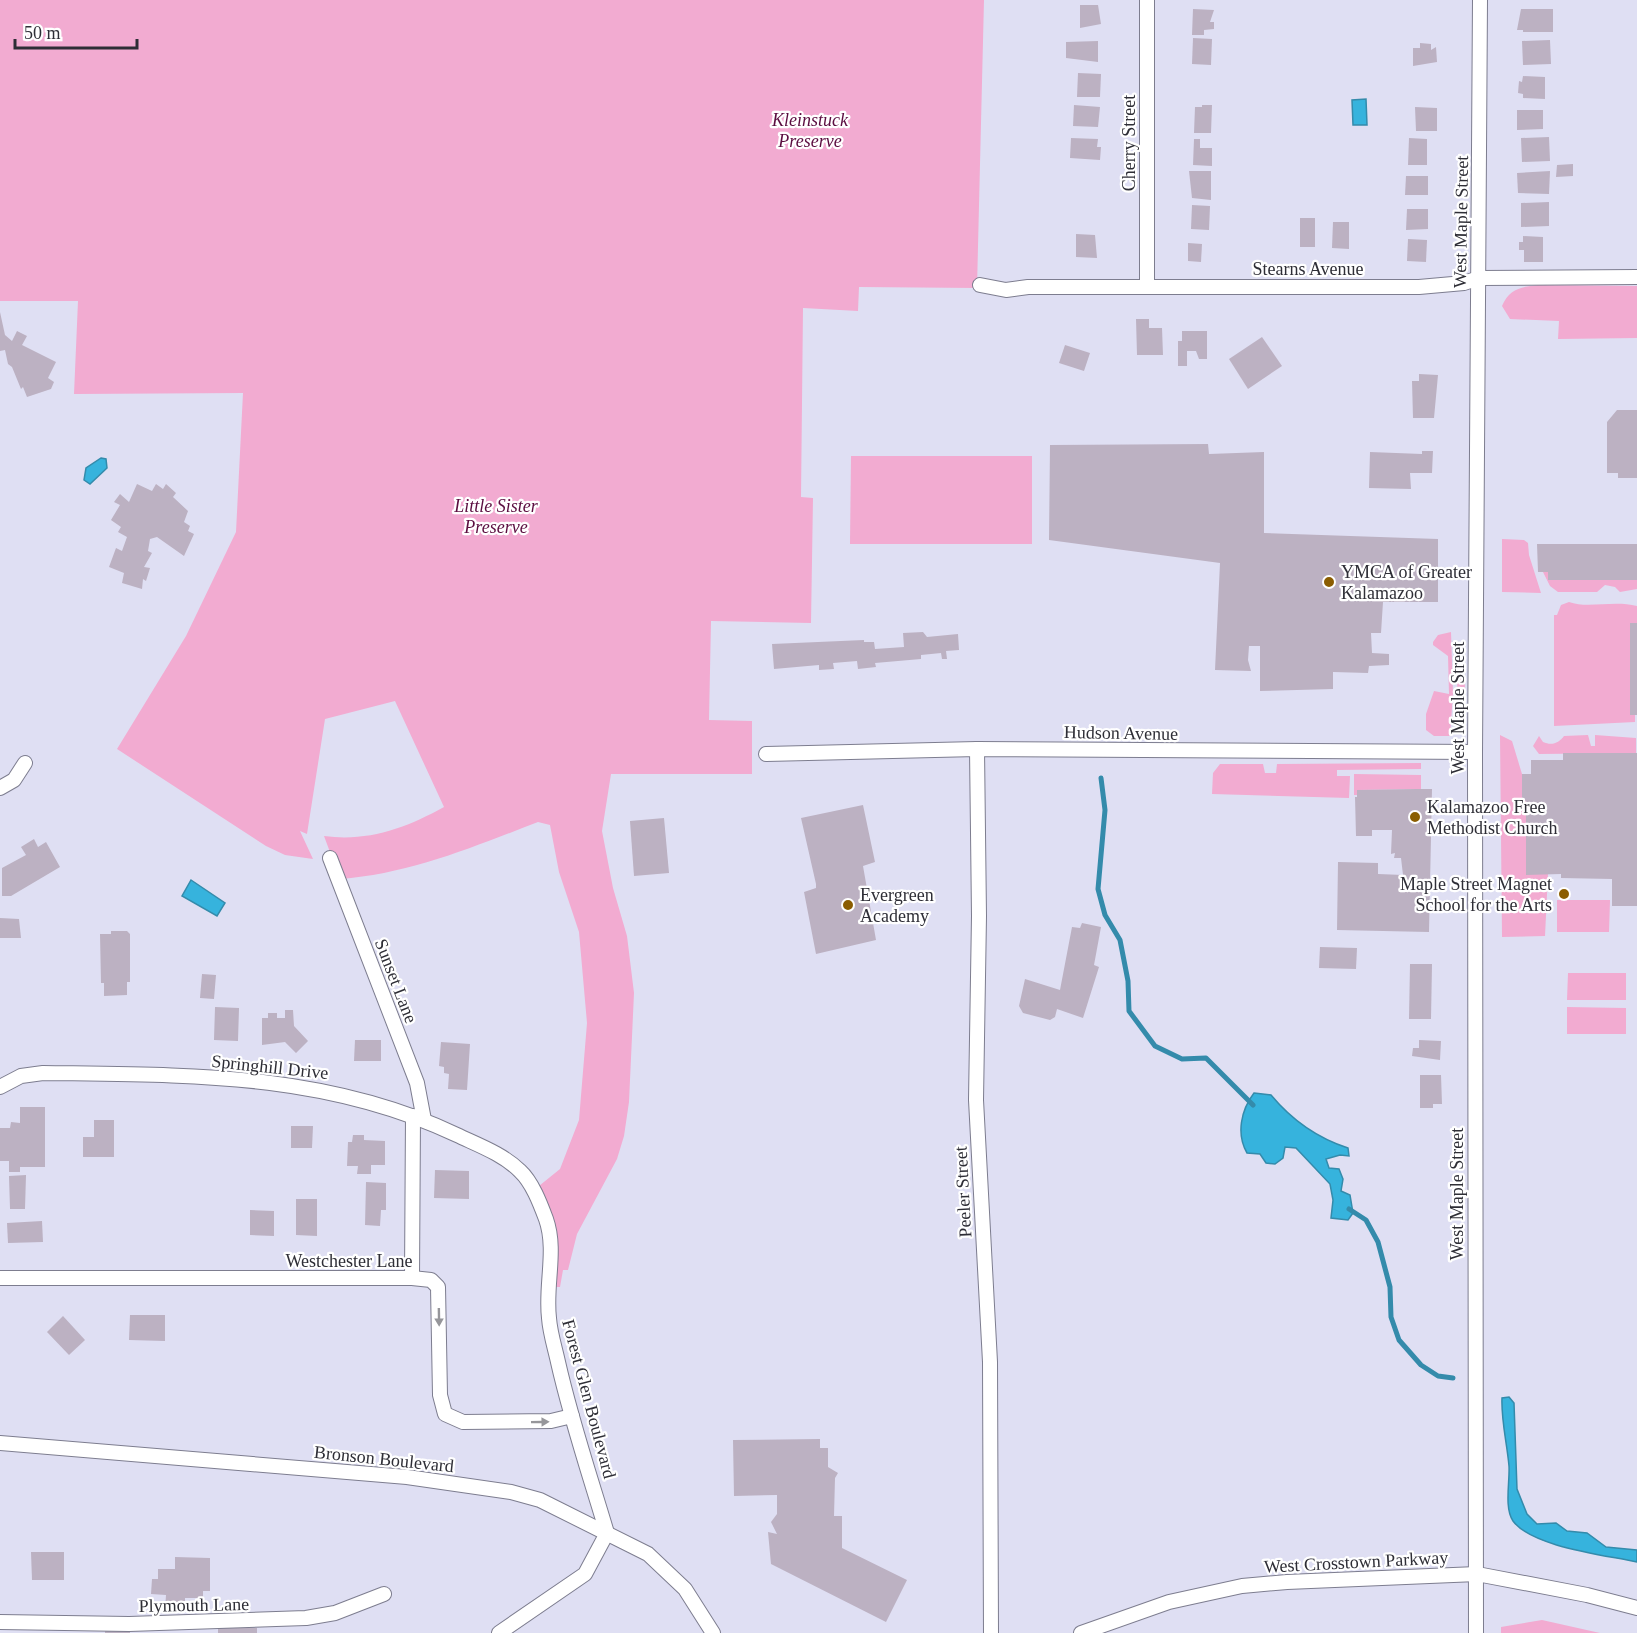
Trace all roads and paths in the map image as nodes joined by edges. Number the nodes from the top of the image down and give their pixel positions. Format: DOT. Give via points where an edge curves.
graph roads {
  1 [pos="1147,0"];
  2 [pos="1480,0"];
  3 [pos="1637,277"];
  4 [pos="1479,278"];
  5 [pos="980,285"];
  6 [pos="1148,287"];
  7 [pos="977,749"];
  8 [pos="1475,752"];
  9 [pos="766,754"];
  10 [pos="25,763"];
  11 [pos="0,789"];
  12 [pos="330,858"];
  13 [pos="0,1087"];
  14 [pos="419,1118"];
  15 [pos="521,1172"];
  16 [pos="0,1278"];
  17 [pos="412,1278"];
  18 [pos="572,1416"];
  19 [pos="0,1443"];
  20 [pos="607,1533"];
  21 [pos="1477,1574"];
  22 [pos="384,1594"];
  23 [pos="1637,1608"];
  24 [pos="0,1622"];
  25 [pos="499,1633"];
  26 [pos="713,1633"];
  27 [pos="991,1633"];
  28 [pos="1081,1633"];
  29 [pos="1476,1633"];
  1 -- 6 [label="street, Cherry Street"];
  2 -- 4 [label="street, West Maple Street"];
  3 -- 4 [label="street, Stearns Avenue"];
  4 -- 6 [label="street, Stearns Avenue" via="1419,287"];
  4 -- 8 [label="street, West Maple Street"];
  5 -- 6 [label="street, Stearns Avenue" via="1006,290"];
  7 -- 8 [label="street, Hudson Avenue"];
  7 -- 9 [label="street, Hudson Avenue"];
  7 -- 27 [label="street, Peeler Street" via="976,1100 990,1362"];
  8 -- 21 [label="street, West Maple Street"];
  10 -- 11 [label="street" via="14,780"];
  12 -- 14 [label="street, Sunset Lane" via="417,1083"];
  13 -- 14 [label="street, Springhill Drive" via="21,1076 43,1073 238,1078 341,1093"];
  14 -- 15 [label="street, Springhill Drive" via="491,1151"];
  14 -- 17 [label="street, Sunset Lane"];
  15 -- 18 [label="street, Forest Glen Boulevard" via="547,1221 551,1244 549,1319"];
  16 -- 17 [label="street, Westchester Lane"];
  17 -- 18 [label="street, Westchester Lane, one-way" via="430,1280 438,1287 440,1395 445,1414 463,1422 551,1421"];
  18 -- 20 [label="street, Forest Glen Boulevard"];
  19 -- 20 [label="street, Bronson Boulevard" via="407,1477 511,1492 540,1500"];
  20 -- 25 [label="street" via="585,1574"];
  20 -- 26 [label="street, Bronson Boulevard" via="648,1554 668,1570"];
  21 -- 23 [label="street, West Crosstown Parkway"];
  21 -- 28 [label="street, West Crosstown Parkway" via="1242,1586 1169,1602"];
  21 -- 29 [label="street, West Maple Street"];
  22 -- 24 [label="street, Plymouth Lane" via="335,1613 306,1618 129,1624"];
}
